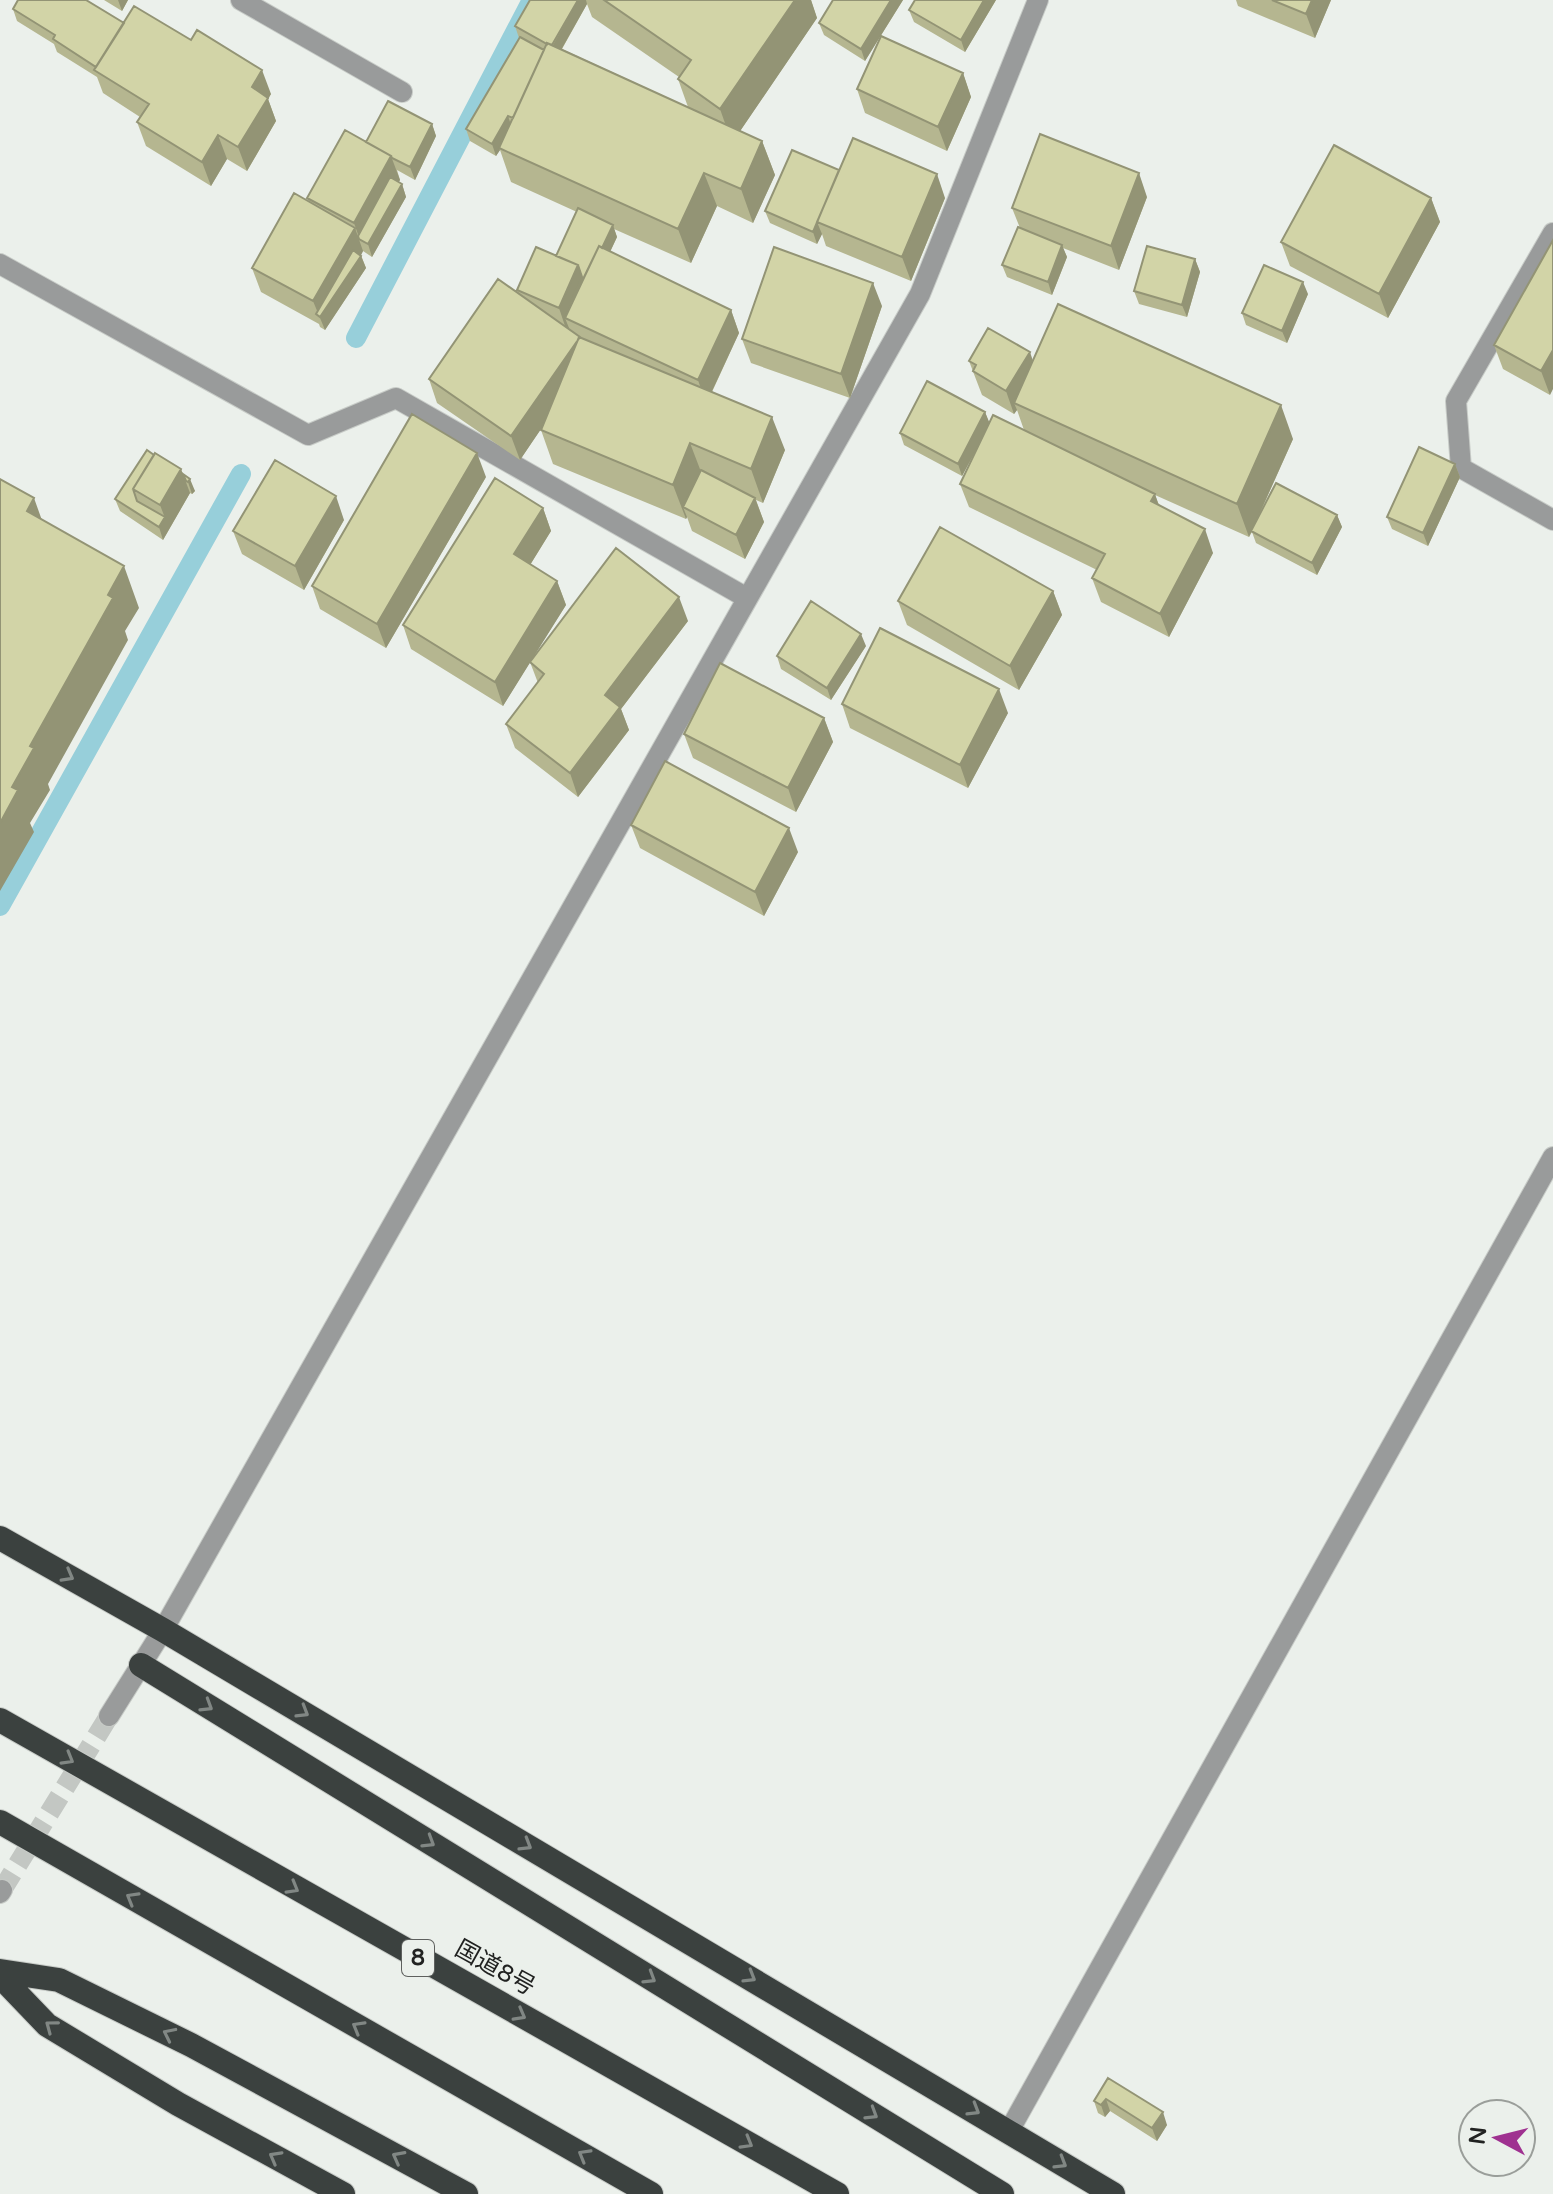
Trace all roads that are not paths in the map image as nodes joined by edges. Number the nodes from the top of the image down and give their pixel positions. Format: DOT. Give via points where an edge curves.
graph roads {
  1 [pos="241,0"];
  2 [pos="1038,0"];
  3 [pos="402,92"];
  4 [pos="1553,233"];
  5 [pos="0,264"];
  6 [pos="1553,520"];
  7 [pos="747,598"];
  8 [pos="1553,1157"];
  9 [pos="0,1538"];
  10 [pos="163,1630"];
  11 [pos="141,1665"];
  12 [pos="109,1716"];
  13 [pos="0,1720"];
  14 [pos="0,1822"];
  15 [pos="0,1974"];
  16 [pos="1009,2131"];
  17 [pos="343,2194"];
  18 [pos="466,2194"];
  19 [pos="651,2194"];
  20 [pos="837,2194"];
  21 [pos="1002,2194"];
  22 [pos="1113,2194"];
  1 -- 3 [label="street"];
  2 -- 7 [label="street" via="920,294"];
  4 -- 6 [label="street" via="1456,401 1461,468"];
  5 -- 7 [label="street" via="308,435 396,398"];
  7 -- 10 [label="street"];
  8 -- 16 [label="street"];
  9 -- 10 [label="highway, one-way"];
  10 -- 11 [label="street"];
  10 -- 16 [label="highway, one-way"];
  11 -- 12 [label="street"];
  11 -- 21 [label="highway, one-way"];
  13 -- 20 [label="highway, 国道8号 / 8, one-way"];
  19 -- 14 [label="highway, one-way"];
  17 -- 15 [label="highway, one-way" via="47,2025"];
  18 -- 15 [label="highway, one-way" via="59,1980"];
  16 -- 22 [label="highway, one-way"];
}
